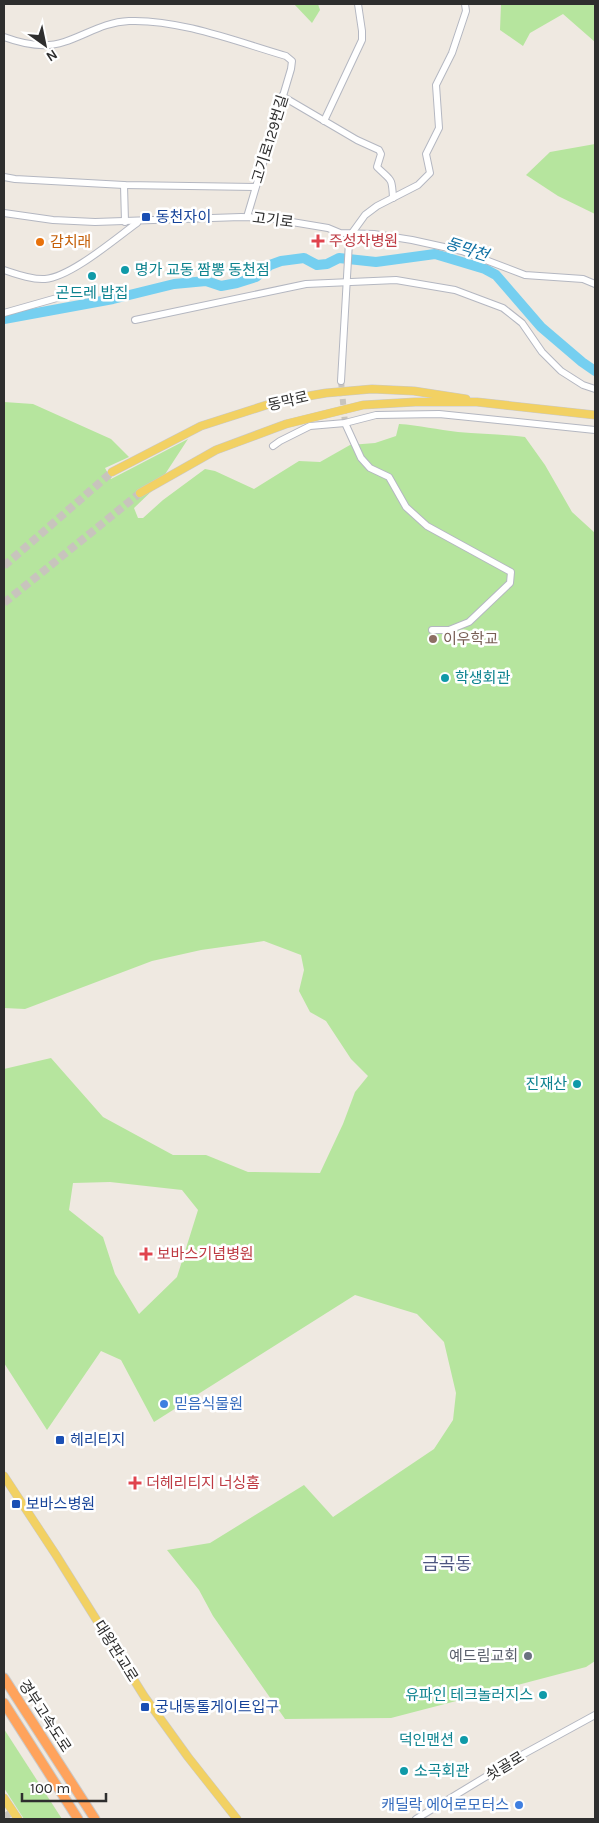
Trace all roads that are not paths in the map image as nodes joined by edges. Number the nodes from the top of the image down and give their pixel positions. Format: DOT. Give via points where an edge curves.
graph roads {
  1 [pos="358,4"];
  2 [pos="465,4"];
  3 [pos="4,38"];
  4 [pos="282,96"];
  5 [pos="324,121"];
  6 [pos="4,177"];
  7 [pos="124,185"];
  8 [pos="255,187"];
  9 [pos="393,198"];
  10 [pos="4,213"];
  11 [pos="247,217"];
  12 [pos="124,222"];
  13 [pos="138,222"];
  14 [pos="352,233"];
  15 [pos="4,270"];
  16 [pos="348,282"];
  17 [pos="595,284"];
  18 [pos="85,290"];
  19 [pos="4,313"];
  20 [pos="136,320"];
  21 [pos="341,380"];
  22 [pos="595,389"];
  23 [pos="477,402"];
  24 [pos="595,415"];
  25 [pos="345,423"];
  26 [pos="595,430"];
  27 [pos="273,446"];
  28 [pos="112,472"];
  29 [pos="140,493"];
  30 [pos="432,630"];
  31 [pos="4,1476"];
  32 [pos="4,1678"];
  33 [pos="4,1703"];
  34 [pos="595,1715"];
  35 [pos="4,1798"];
  36 [pos="18,1819"];
  37 [pos="78,1819"];
  38 [pos="95,1819"];
  39 [pos="237,1819"];
  40 [pos="416,1819"];
  1 -- 5 [label="street" via="362,40"];
  2 -- 9 [label="street" via="466,11 452,53 436,85 439,128 426,154 430,173 418,186"];
  3 -- 4 [label="street, 고기로129번길" via="35,46 62,43 114,23 151,21 183,26 286,56 292,61"];
  4 -- 5 [label="street"];
  4 -- 8 [label="street, 고기로129번길"];
  5 -- 9 [label="street" via="379,150 377,167 390,178"];
  6 -- 7 [label="street"];
  7 -- 8 [label="street"];
  7 -- 12 [label="street"];
  8 -- 11 [label="street, 고기로129번길"];
  9 -- 14 [label="street" via="365,215"];
  10 -- 12 [label="street, 고기로" via="67,221"];
  11 -- 13 [label="street, 고기로"];
  11 -- 14 [label="street, 고기로"];
  12 -- 13 [label="street, 고기로"];
  13 -- 15 [label="street" via="94,255 46,279"];
  14 -- 16 [label="street"];
  14 -- 17 [label="street, 고기로" via="412,240 462,251 525,275 583,279"];
  16 -- 20 [label="street" via="306,284"];
  16 -- 21 [label="street"];
  16 -- 22 [label="street" via="396,280 454,290 504,308 522,322 542,352 561,371"];
  18 -- 19 [label="street"];
  23 -- 24 [label="main road, 동막로"];
  23 -- 28 [label="main road, 동막로" via="414,390 372,389 326,392 279,401 201,426"];
  23 -- 29 [label="main road, 동막로" via="363,406 286,424 216,450"];
  25 -- 26 [label="street" via="376,415 439,414"];
  25 -- 27 [label="street" via="310,426"];
  25 -- 30 [label="street" via="361,458 370,468 389,477 406,506 427,526 511,572 510,583 469,622 449,630"];
  31 -- 39 [label="main road, 대왕판교로" via="144,1696"];
  32 -- 38 [label="highway, 경부고속도로"];
  33 -- 37 [label="highway, 경부고속도로"];
  34 -- 40 [label="street, 쇳골로"];
  35 -- 36 [label="main road"];
}
